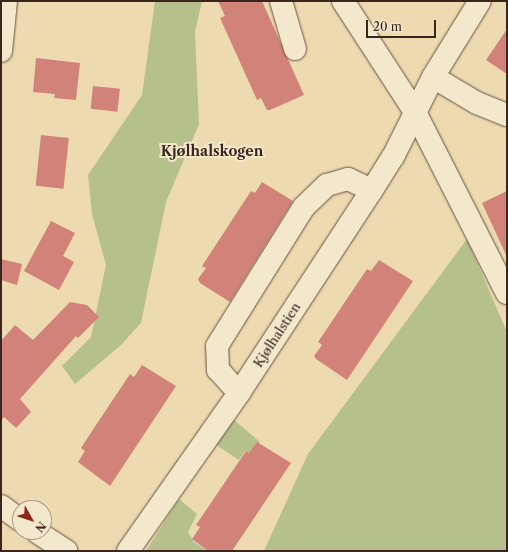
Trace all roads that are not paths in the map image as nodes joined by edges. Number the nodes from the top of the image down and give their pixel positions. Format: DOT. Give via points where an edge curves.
graph roads {
  1 [pos="6,1"];
  2 [pos="280,1"];
  3 [pos="344,1"];
  4 [pos="480,1"];
  5 [pos="296,49"];
  6 [pos="1,51"];
  7 [pos="433,77"];
  8 [pos="415,112"];
  9 [pos="507,115"];
  10 [pos="372,190"];
  11 [pos="507,293"];
  12 [pos="239,392"];
  13 [pos="1,506"];
  14 [pos="12,514"];
  15 [pos="49,540"];
  16 [pos="66,551"];
  17 [pos="128,551"];
  1 -- 6 [label="street"];
  2 -- 5 [label="street"];
  3 -- 8 [label="street"];
  4 -- 7 [label="street, Kjølhalstien"];
  7 -- 8 [label="street, Kjølhalstien"];
  7 -- 9 [label="street" via="477,103"];
  8 -- 10 [label="street, Kjølhalstien" via="393,157"];
  8 -- 11 [label="street"];
  10 -- 12 [label="street, Kjølhalstien"];
  10 -- 12 [label="street" via="348,179 327,184 304,206 217,346 218,370"];
  12 -- 17 [label="street, Kjølhalstien"];
  13 -- 14 [label="street"];
  15 -- 16 [label="street"];
}
